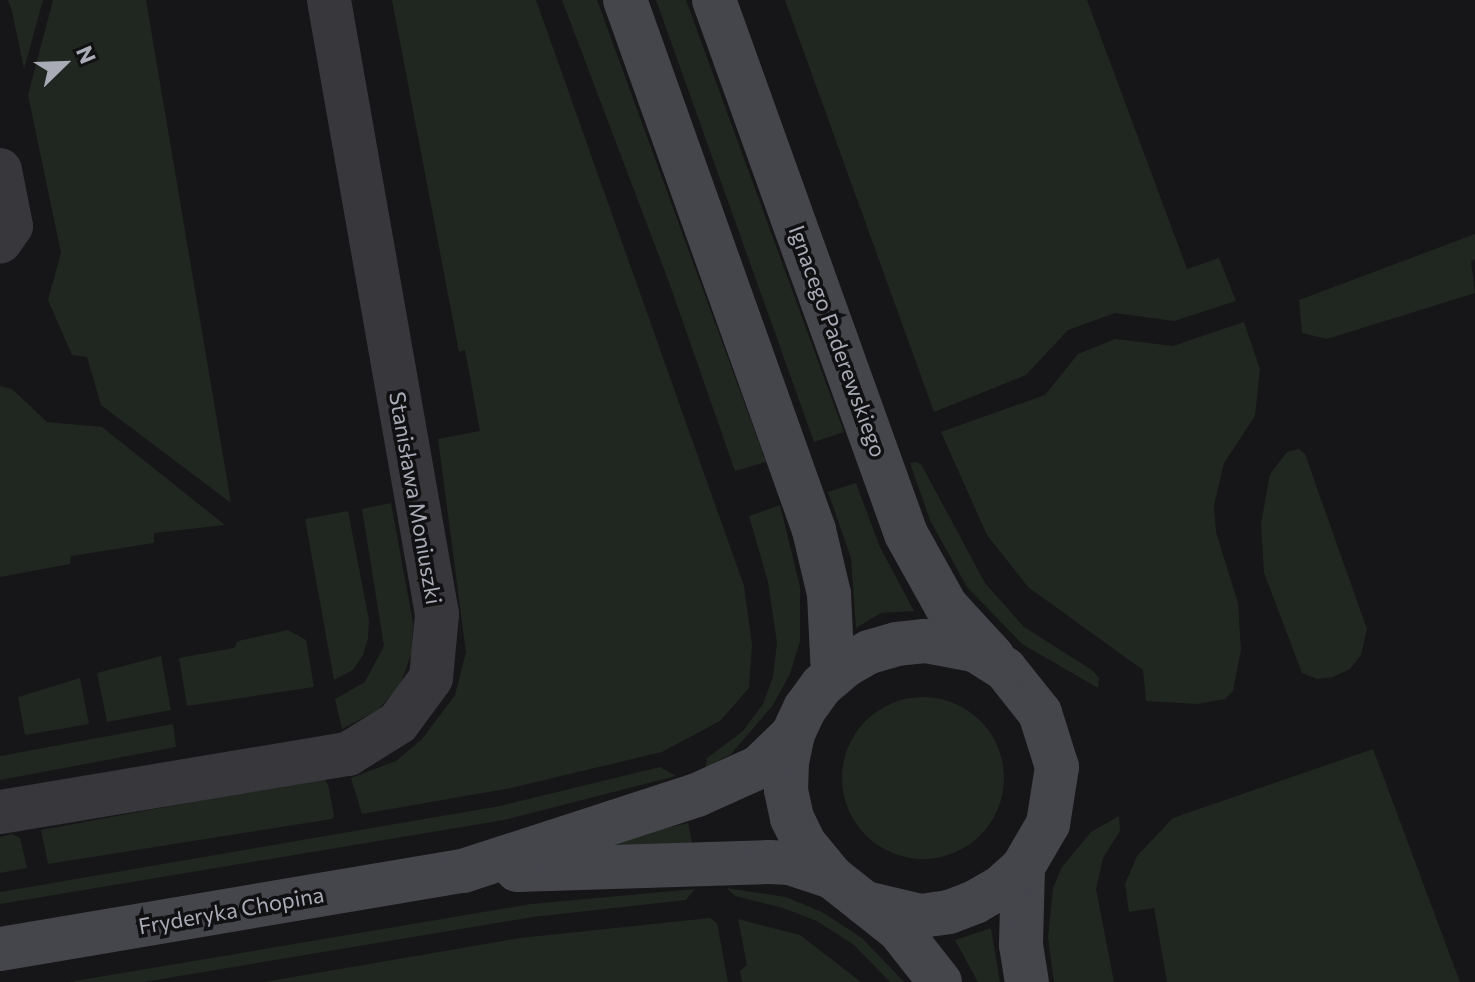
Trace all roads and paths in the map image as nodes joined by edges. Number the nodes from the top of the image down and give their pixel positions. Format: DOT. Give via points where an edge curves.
graph roads {
  1 [pos="329,0"];
  2 [pos="625,0"];
  3 [pos="714,0"];
  4 [pos="0,170"];
  5 [pos="0,242"];
  6 [pos="998,662"];
  7 [pos="833,676"];
  8 [pos="793,734"];
  9 [pos="0,812"];
  10 [pos="1023,867"];
  11 [pos="463,871"];
  12 [pos="849,890"];
  13 [pos="0,949"];
  14 [pos="940,982"];
  15 [pos="1027,982"];
  1 -- 9 [label="street, Stanisława Moniuszki" via="437,614 431,678 398,723 348,754"];
  2 -- 7 [label="main road" via="814,530 829,594"];
  3 -- 6 [label="main road, Ignacego Paderewskiego" via="906,534 946,606"];
  4 -- 5 [label="street" via="11,226"];
  6 -- 7 [label="main road" via="974,650 925,641 869,652"];
  6 -- 10 [label="main road" via="1040,713 1057,767 1048,824"];
  7 -- 8 [label="main road" via="805,708"];
  8 -- 11 [label="main road, Fryderyka Chopina" via="759,767 697,795"];
  8 -- 12 [label="main road" via="786,790 792,818 804,843"];
  10 -- 12 [label="main road" via="1001,887 949,912 921,916"];
  10 -- 15 [label="main road" via="1021,945"];
  11 -- 12 [label="main road, Fryderyka Chopina" via="790,863"];
  11 -- 13 [label="main road, Fryderyka Chopina"];
  12 -- 14 [label="main road" via="899,930"];
}
